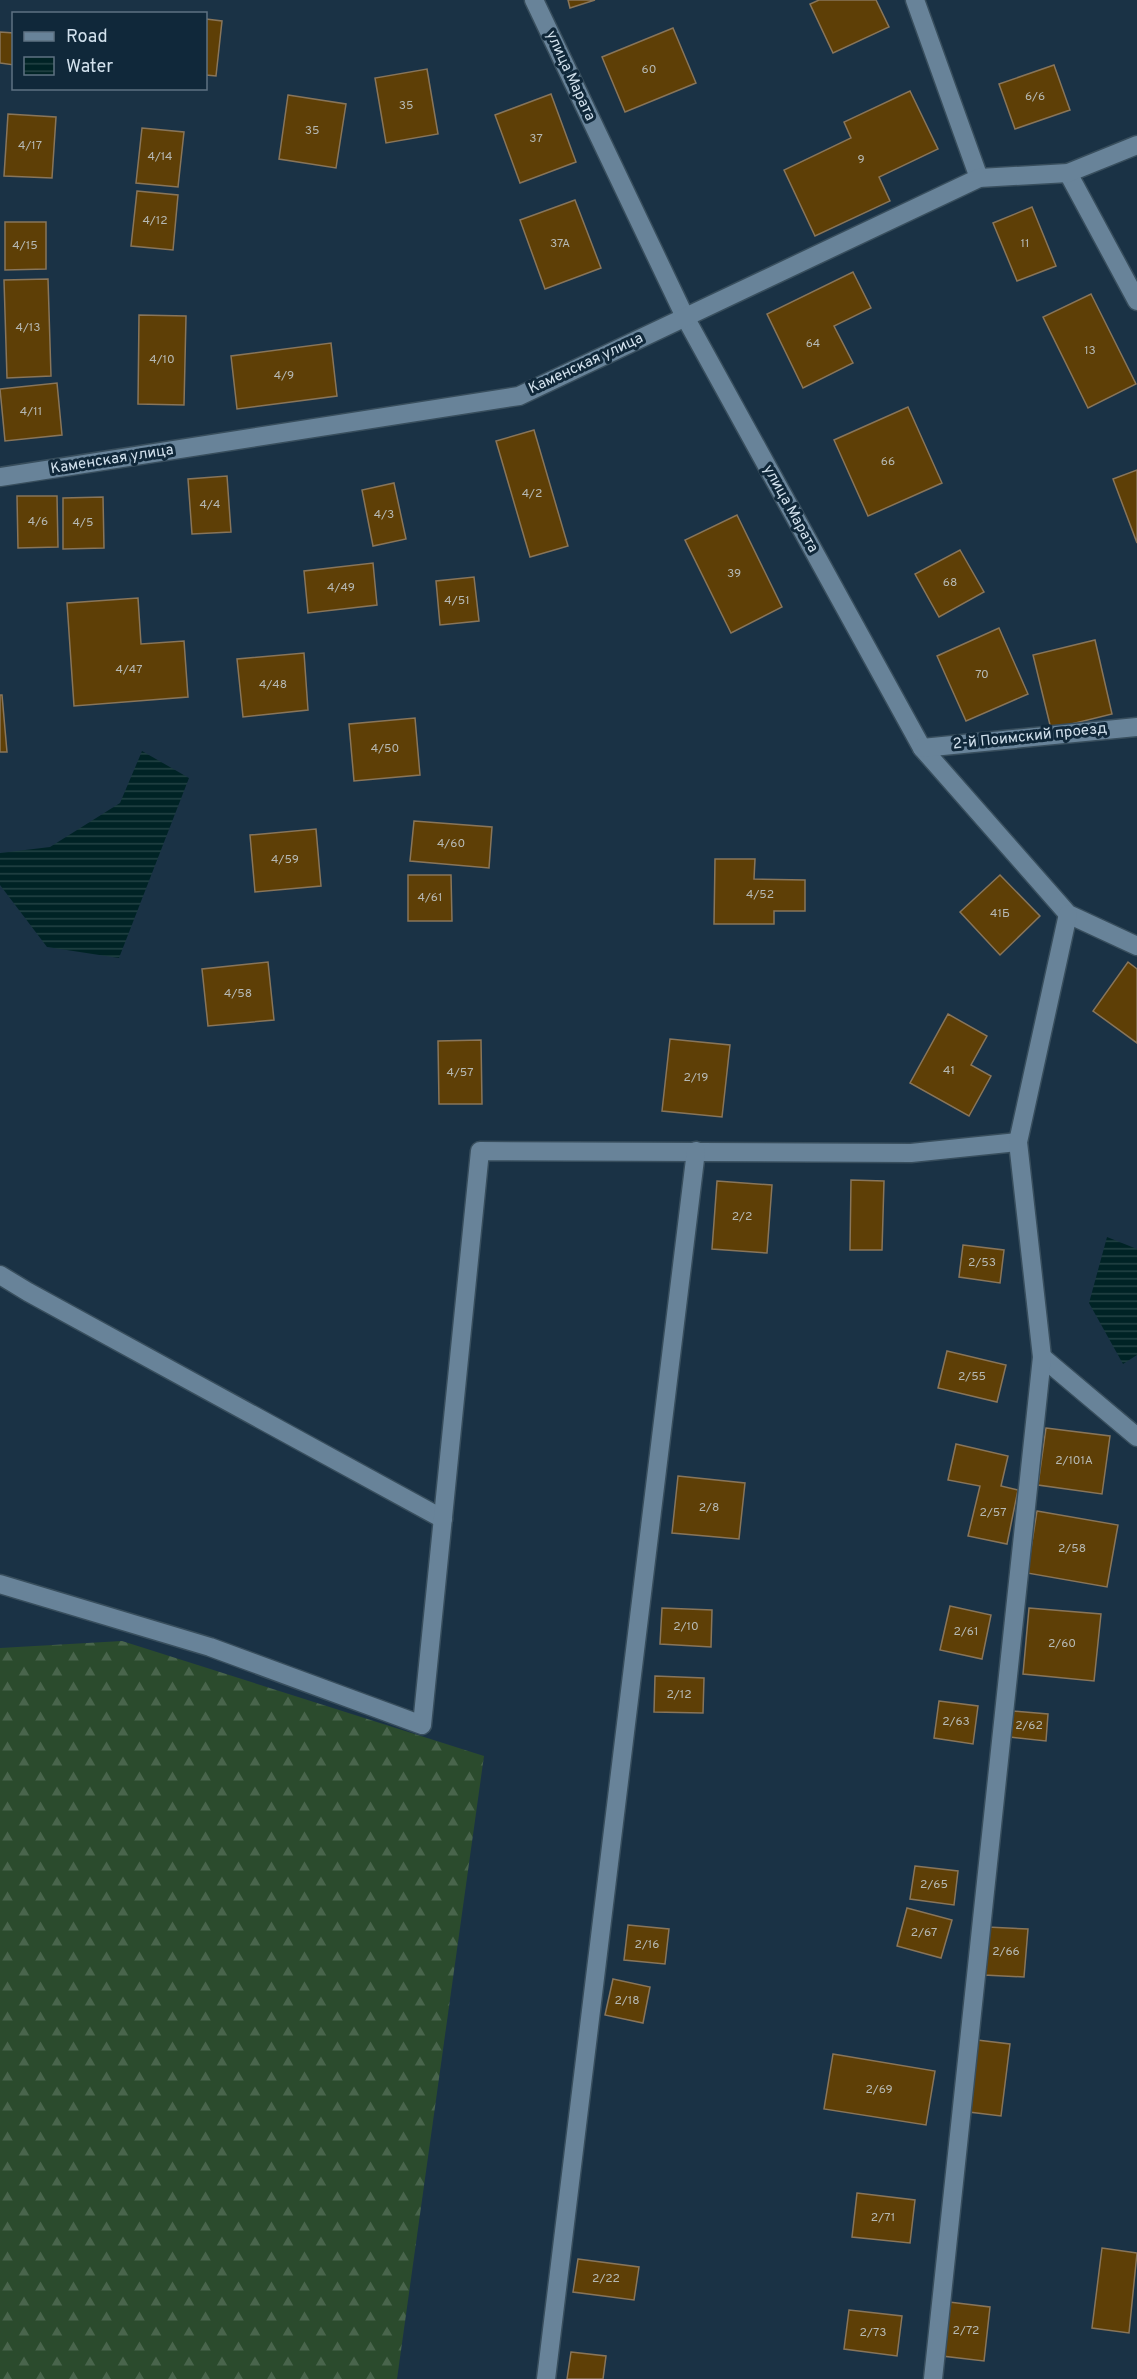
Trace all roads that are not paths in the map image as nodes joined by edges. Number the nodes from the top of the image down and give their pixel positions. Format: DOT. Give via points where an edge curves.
graph roads {
  1 [pos="534,0"];
  2 [pos="915,0"];
  3 [pos="1137,145"];
  4 [pos="1068,173"];
  5 [pos="979,178"];
  6 [pos="1137,301"];
  7 [pos="685,317"];
  8 [pos="0,477"];
  9 [pos="1137,726"];
  10 [pos="922,748"];
  11 [pos="1068,914"];
  12 [pos="1137,946"];
  13 [pos="1018,1142"];
  14 [pos="696,1151"];
  15 [pos="0,1275"];
  16 [pos="1042,1357"];
  17 [pos="1137,1437"];
  18 [pos="443,1520"];
  19 [pos="0,1584"];
  20 [pos="546,2379"];
  21 [pos="933,2379"];
  1 -- 7 [label="street, улица Марата"];
  2 -- 5 [label="street"];
  3 -- 4 [label="street, Каменская улица"];
  4 -- 5 [label="street, Каменская улица"];
  4 -- 6 [label="street"];
  5 -- 7 [label="street, Каменская улица"];
  7 -- 8 [label="street, Каменская улица" via="519,396"];
  7 -- 10 [label="street, улица Марата"];
  9 -- 10 [label="street, 2-й Поимский проезд"];
  10 -- 11 [label="street, улица Марата"];
  11 -- 12 [label="street, улица Марата"];
  11 -- 13 [label="street"];
  13 -- 14 [label="street" via="911,1153"];
  13 -- 16 [label="street"];
  14 -- 18 [label="street" via="480,1151"];
  14 -- 20 [label="street"];
  15 -- 18 [label="street"];
  16 -- 17 [label="street"];
  16 -- 21 [label="street"];
  18 -- 19 [label="street" via="422,1725 210,1647"];
}
